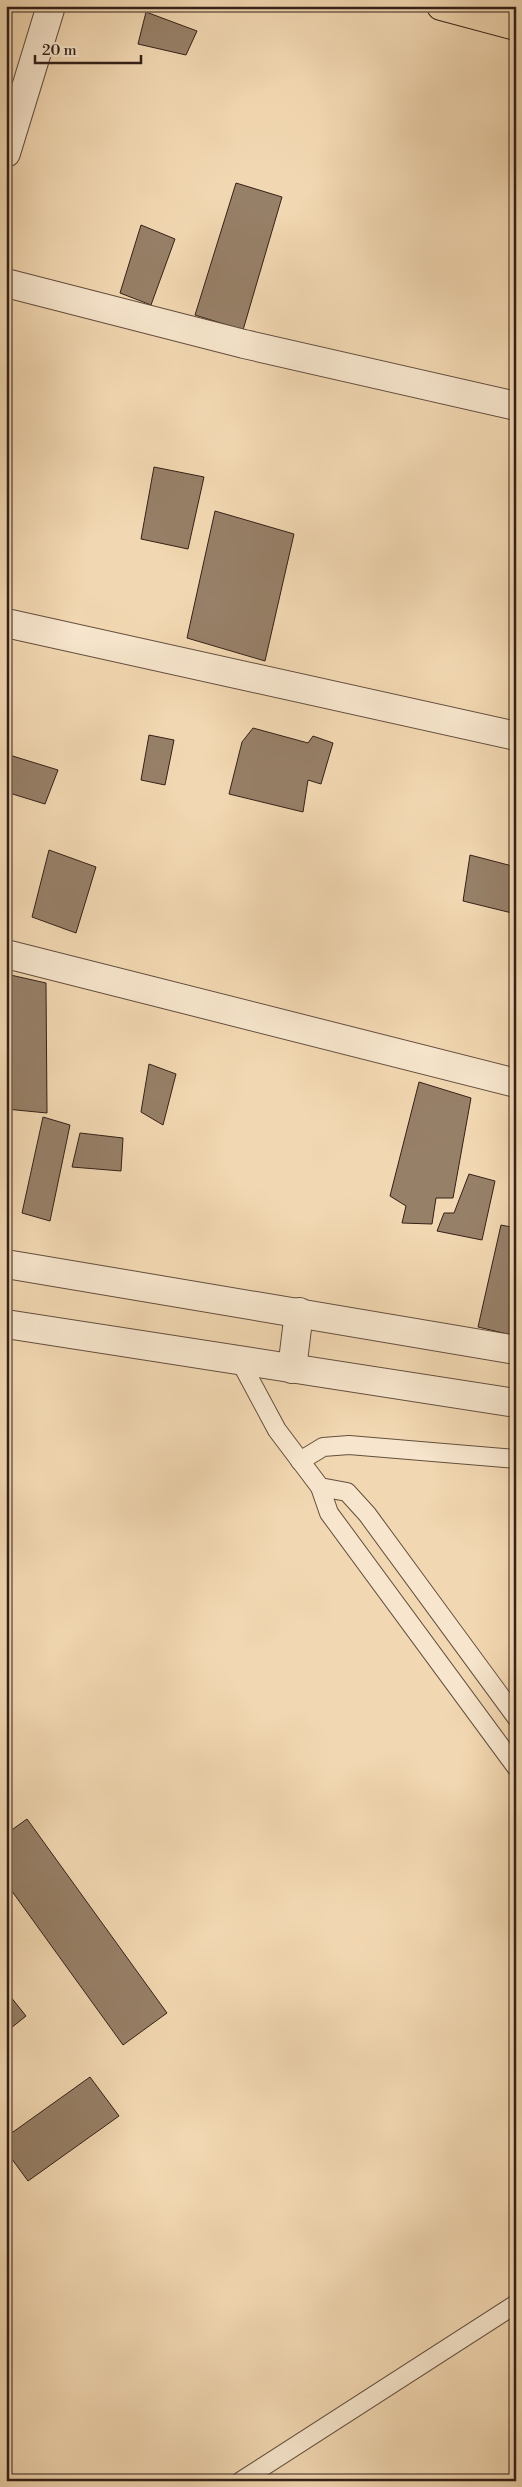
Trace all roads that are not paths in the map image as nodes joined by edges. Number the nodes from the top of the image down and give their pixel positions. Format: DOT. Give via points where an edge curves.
graph roads {
  1 [pos="51,6"];
  2 [pos="441,6"];
  3 [pos="516,26"];
  4 [pos="6,153"];
  5 [pos="6,283"];
  6 [pos="516,406"];
  7 [pos="6,623"];
  8 [pos="516,736"];
  9 [pos="6,954"];
  10 [pos="516,1083"];
  11 [pos="6,1264"];
  12 [pos="299,1312"];
  13 [pos="6,1324"];
  14 [pos="516,1350"];
  15 [pos="240,1361"];
  16 [pos="292,1369"];
  17 [pos="516,1403"];
  18 [pos="516,1459"];
  19 [pos="300,1461"];
  20 [pos="320,1487"];
  21 [pos="516,1717"];
  22 [pos="516,1767"];
  23 [pos="516,2304"];
  24 [pos="241,2481"];
  1 -- 4 [label="street"];
  2 -- 3 [label="main road"];
  5 -- 6 [label="street" via="244,344"];
  7 -- 8 [label="street"];
  9 -- 10 [label="street"];
  11 -- 12 [label="street"];
  12 -- 14 [label="street"];
  12 -- 16 [label="street"];
  13 -- 15 [label="street"];
  15 -- 16 [label="street"];
  15 -- 19 [label="lane" via="277,1430"];
  16 -- 17 [label="street"];
  18 -- 19 [label="lane" via="349,1445 323,1448"];
  19 -- 20 [label="lane"];
  20 -- 21 [label="lane" via="347,1492 367,1514"];
  20 -- 22 [label="lane" via="329,1512 357,1553"];
  23 -- 24 [label="lane"];
}
